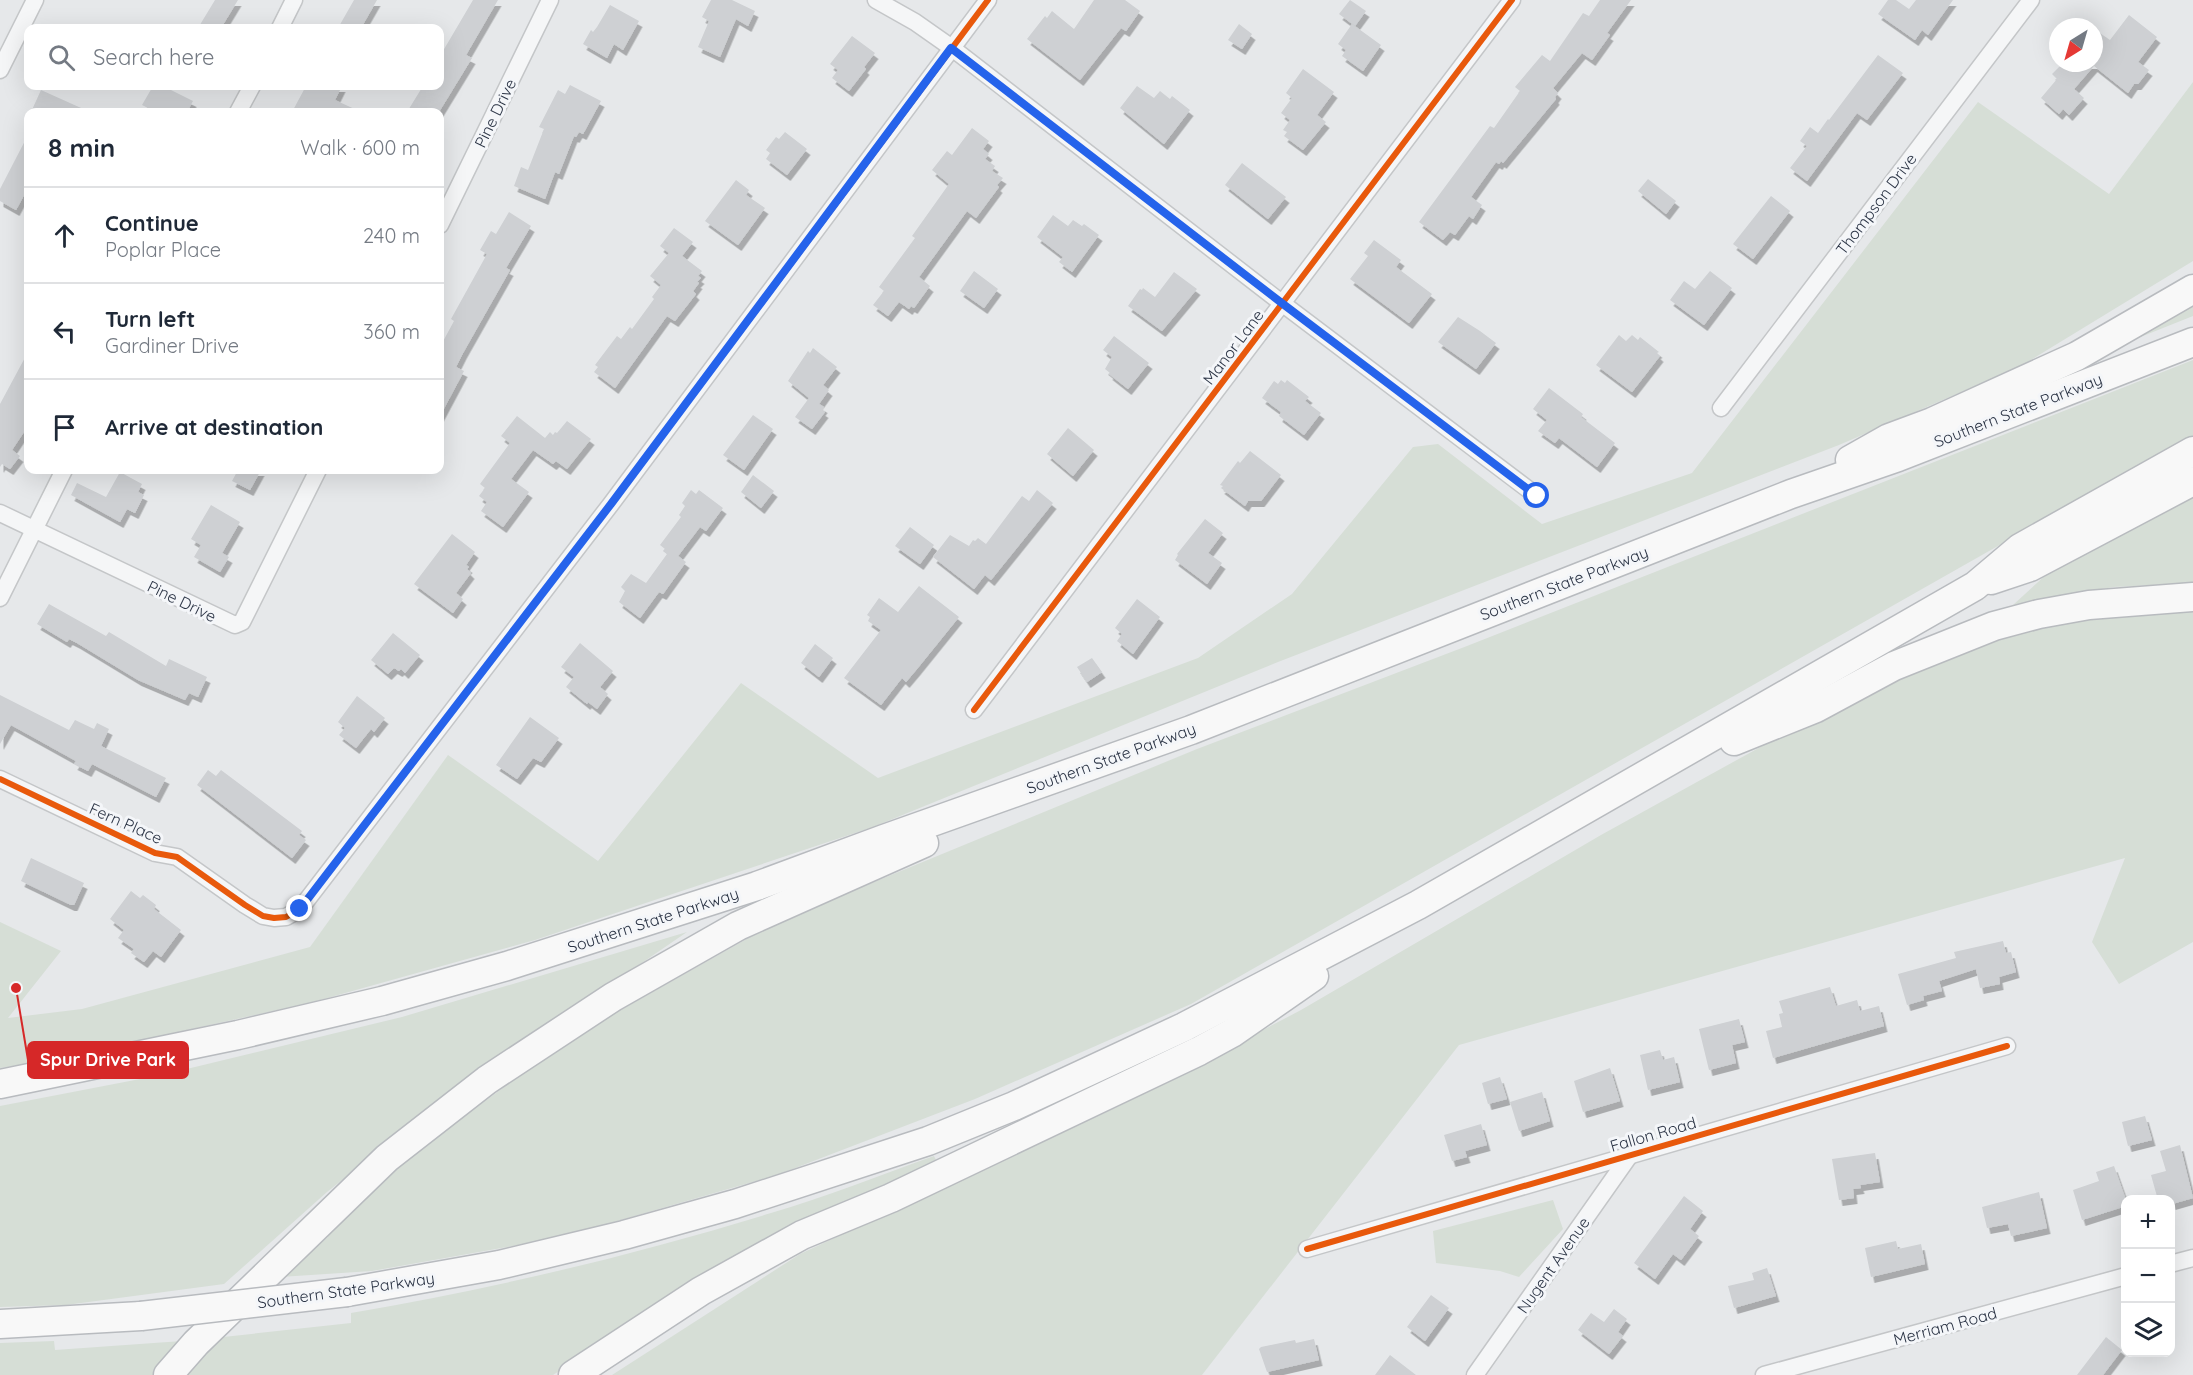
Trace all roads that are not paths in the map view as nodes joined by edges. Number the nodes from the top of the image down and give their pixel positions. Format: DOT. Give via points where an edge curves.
graph roads {
  1 [pos="35,0"];
  2 [pos="294,0"];
  3 [pos="550,0"];
  4 [pos="876,0"];
  5 [pos="988,0"];
  6 [pos="1512,0"];
  7 [pos="2031,0"];
  8 [pos="282,24"];
  9 [pos="951,48"];
  10 [pos="0,70"];
  11 [pos="250,90"];
  12 [pos="240,108"];
  13 [pos="444,217"];
  14 [pos="2193,290"];
  15 [pos="1283,304"];
  16 [pos="2193,342"];
  17 [pos="1721,408"];
  18 [pos="2193,452"];
  19 [pos="62,474"];
  20 [pos="316,474"];
  21 [pos="2193,480"];
  22 [pos="1791,494"];
  23 [pos="1537,496"];
  24 [pos="0,513"];
  25 [pos="34,530"];
  26 [pos="1975,586"];
  27 [pos="2193,597"];
  28 [pos="0,598"];
  29 [pos="974,710"];
  30 [pos="1191,730"];
  31 [pos="1641,777"];
  32 [pos="0,779"];
  33 [pos="1418,905"];
  34 [pos="2007,1046"];
  35 [pos="0,1084"];
  36 [pos="1630,1155"];
  37 [pos="1307,1249"];
  38 [pos="2193,1258"];
  39 [pos="2175,1263"];
  40 [pos="2121,1277"];
  41 [pos="0,1324"];
  42 [pos="168,1375"];
  43 [pos="573,1375"];
  44 [pos="1475,1375"];
  45 [pos="1764,1375"];
  1 -- 10 [label="street"];
  2 -- 8 [label="street"];
  3 -- 13 [label="street, Pine Drive"];
  4 -- 9 [label="street"];
  5 -- 9 [label="street"];
  6 -- 15 [label="street, Manor Lane"];
  7 -- 17 [label="street, Thompson Drive"];
  9 -- 15 [label="street"];
  9 -- 32 [label="street, Fern Place" via="611,504 300,909 286,917 263,916 177,857 155,853"];
  11 -- 12 [label="street"];
  14 -- 22 [label="highway" via="2077,356 1889,438"];
  15 -- 23 [label="street"];
  15 -- 29 [label="street, Manor Lane"];
  16 -- 22 [label="highway, Southern State Parkway" via="1898,457"];
  18 -- 26 [label="highway, Southern State Parkway" via="2020,548"];
  19 -- 25 [label="street"];
  20 -- 25 [label="street, Pine Drive" via="239,625 230,625"];
  21 -- 26 [label="highway, Southern State Parkway" via="2030,567"];
  22 -- 30 [label="highway, Southern State Parkway"];
  24 -- 25 [label="street"];
  25 -- 28 [label="street"];
  26 -- 31 [label="highway, Southern State Parkway"];
  27 -- 31 [label="highway" via="2089,605 1994,626 1894,666 1816,708"];
  30 -- 35 [label="highway, Southern State Parkway" via="757,886 507,966 249,1032"];
  30 -- 42 [label="highway" via="738,926 613,997 487,1080 387,1158 196,1343"];
  31 -- 33 [label="highway, Southern State Parkway"];
  33 -- 41 [label="highway, Southern State Parkway, bridge" via="1117,1060 1014,1106 928,1141 735,1204 499,1265 347,1292 141,1316"];
  33 -- 43 [label="highway" via="1232,1033 1072,1113 802,1235 700,1291"];
  34 -- 36 [label="street, Fallon Road"];
  36 -- 37 [label="street, Fallon Road"];
  36 -- 44 [label="street, Nugent Avenue"];
  38 -- 39 [label="street"];
  40 -- 45 [label="street, Merriam Road"];
}
